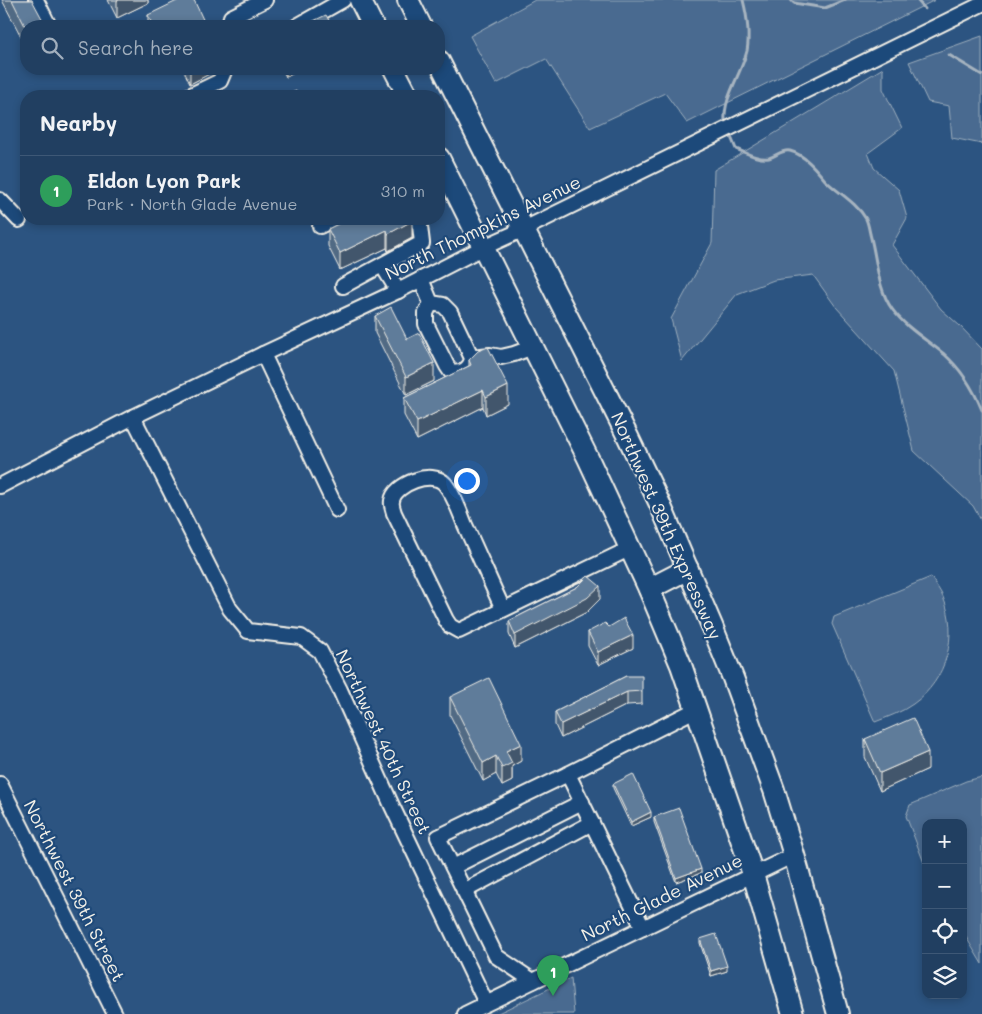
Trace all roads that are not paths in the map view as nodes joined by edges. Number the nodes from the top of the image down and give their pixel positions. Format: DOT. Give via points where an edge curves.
graph roads {
  1 [pos="36,0"];
  2 [pos="265,0"];
  3 [pos="343,0"];
  4 [pos="360,0"];
  5 [pos="408,0"];
  6 [pos="982,4"];
  7 [pos="46,20"];
  8 [pos="230,20"];
  9 [pos="308,20"];
  10 [pos="370,20"];
  11 [pos="418,20"];
  12 [pos="445,73"];
  13 [pos="222,75"];
  14 [pos="397,75"];
  15 [pos="201,90"];
  16 [pos="405,90"];
  17 [pos="445,172"];
  18 [pos="0,200"];
  19 [pos="19,220"];
  20 [pos="419,225"];
  21 [pos="524,229"];
  22 [pos="484,247"];
  23 [pos="382,265"];
  24 [pos="421,279"];
  25 [pos="343,286"];
  26 [pos="398,291"];
  27 [pos="430,303"];
  28 [pos="533,347"];
  29 [pos="263,354"];
  30 [pos="472,358"];
  31 [pos="133,417"];
  32 [pos="0,486"];
  33 [pos="337,510"];
  34 [pos="631,548"];
  35 [pos="688,569"];
  36 [pos="649,588"];
  37 [pos="503,609"];
  38 [pos="697,709"];
  39 [pos="568,774"];
  40 [pos="0,784"];
  41 [pos="582,802"];
  42 [pos="592,823"];
  43 [pos="794,855"];
  44 [pos="453,867"];
  45 [pos="753,874"];
  46 [pos="464,890"];
  47 [pos="643,928"];
  48 [pos="533,980"];
  49 [pos="486,1003"];
  50 [pos="115,1014"];
  51 [pos="464,1014"];
  52 [pos="793,1014"];
  53 [pos="838,1014"];
  1 -- 7 [label="street"];
  2 -- 8 [label="street"];
  3 -- 9 [label="street"];
  4 -- 10 [label="highway"];
  5 -- 11 [label="highway"];
  6 -- 21 [label="street, North Thompkins Avenue"];
  12 -- 21 [label="highway, Northwest 39th Expressway"];
  13 -- 15 [label="street" via="220,81"];
  14 -- 16 [label="highway"];
  17 -- 22 [label="highway"];
  18 -- 19 [label="street"];
  20 -- 23 [label="street" via="422,243"];
  21 -- 22 [label="street, North Thompkins Avenue"];
  21 -- 35 [label="highway, Northwest 39th Expressway" via="627,435"];
  22 -- 24 [label="street, North Thompkins Avenue"];
  22 -- 28 [label="highway"];
  23 -- 25 [label="street"];
  23 -- 26 [label="street"];
  24 -- 26 [label="street, North Thompkins Avenue"];
  24 -- 27 [label="street"];
  26 -- 29 [label="street, North Thompkins Avenue"];
  27 -- 30 [label="street" via="443,305 450,312"];
  27 -- 30 [label="street" via="426,324 451,372 468,368"];
  28 -- 30 [label="street" via="514,354"];
  28 -- 34 [label="highway"];
  29 -- 31 [label="street, North Thompkins Avenue"];
  29 -- 33 [label="street"];
  31 -- 32 [label="street, North Thompkins Avenue"];
  31 -- 49 [label="street, Northwest 40th Street" via="230,609 248,631 301,637 320,651"];
  34 -- 36 [label="highway"];
  34 -- 37 [label="street"];
  35 -- 36 [label="highway"];
  35 -- 43 [label="highway, Northwest 39th Expressway" via="748,718"];
  36 -- 38 [label="highway"];
  37 -- 37 [label="street" via="459,631 450,626 394,513 391,502 407,484 425,477 445,482"];
  38 -- 39 [label="street"];
  38 -- 45 [label="highway"];
  39 -- 41 [label="street"];
  39 -- 44 [label="street" via="438,837"];
  40 -- 50 [label="street, Northwest 39th Street"];
  41 -- 42 [label="street"];
  41 -- 44 [label="street"];
  42 -- 46 [label="street"];
  42 -- 47 [label="street"];
  43 -- 45 [label="street, North Glade Avenue"];
  43 -- 53 [label="highway, Northwest 39th Expressway"];
  44 -- 46 [label="street"];
  45 -- 47 [label="street, North Glade Avenue"];
  45 -- 52 [label="highway"];
  46 -- 48 [label="street" via="496,956"];
  47 -- 48 [label="street, North Glade Avenue"];
  48 -- 49 [label="street, North Glade Avenue"];
  49 -- 51 [label="street, North Glade Avenue"];
}
